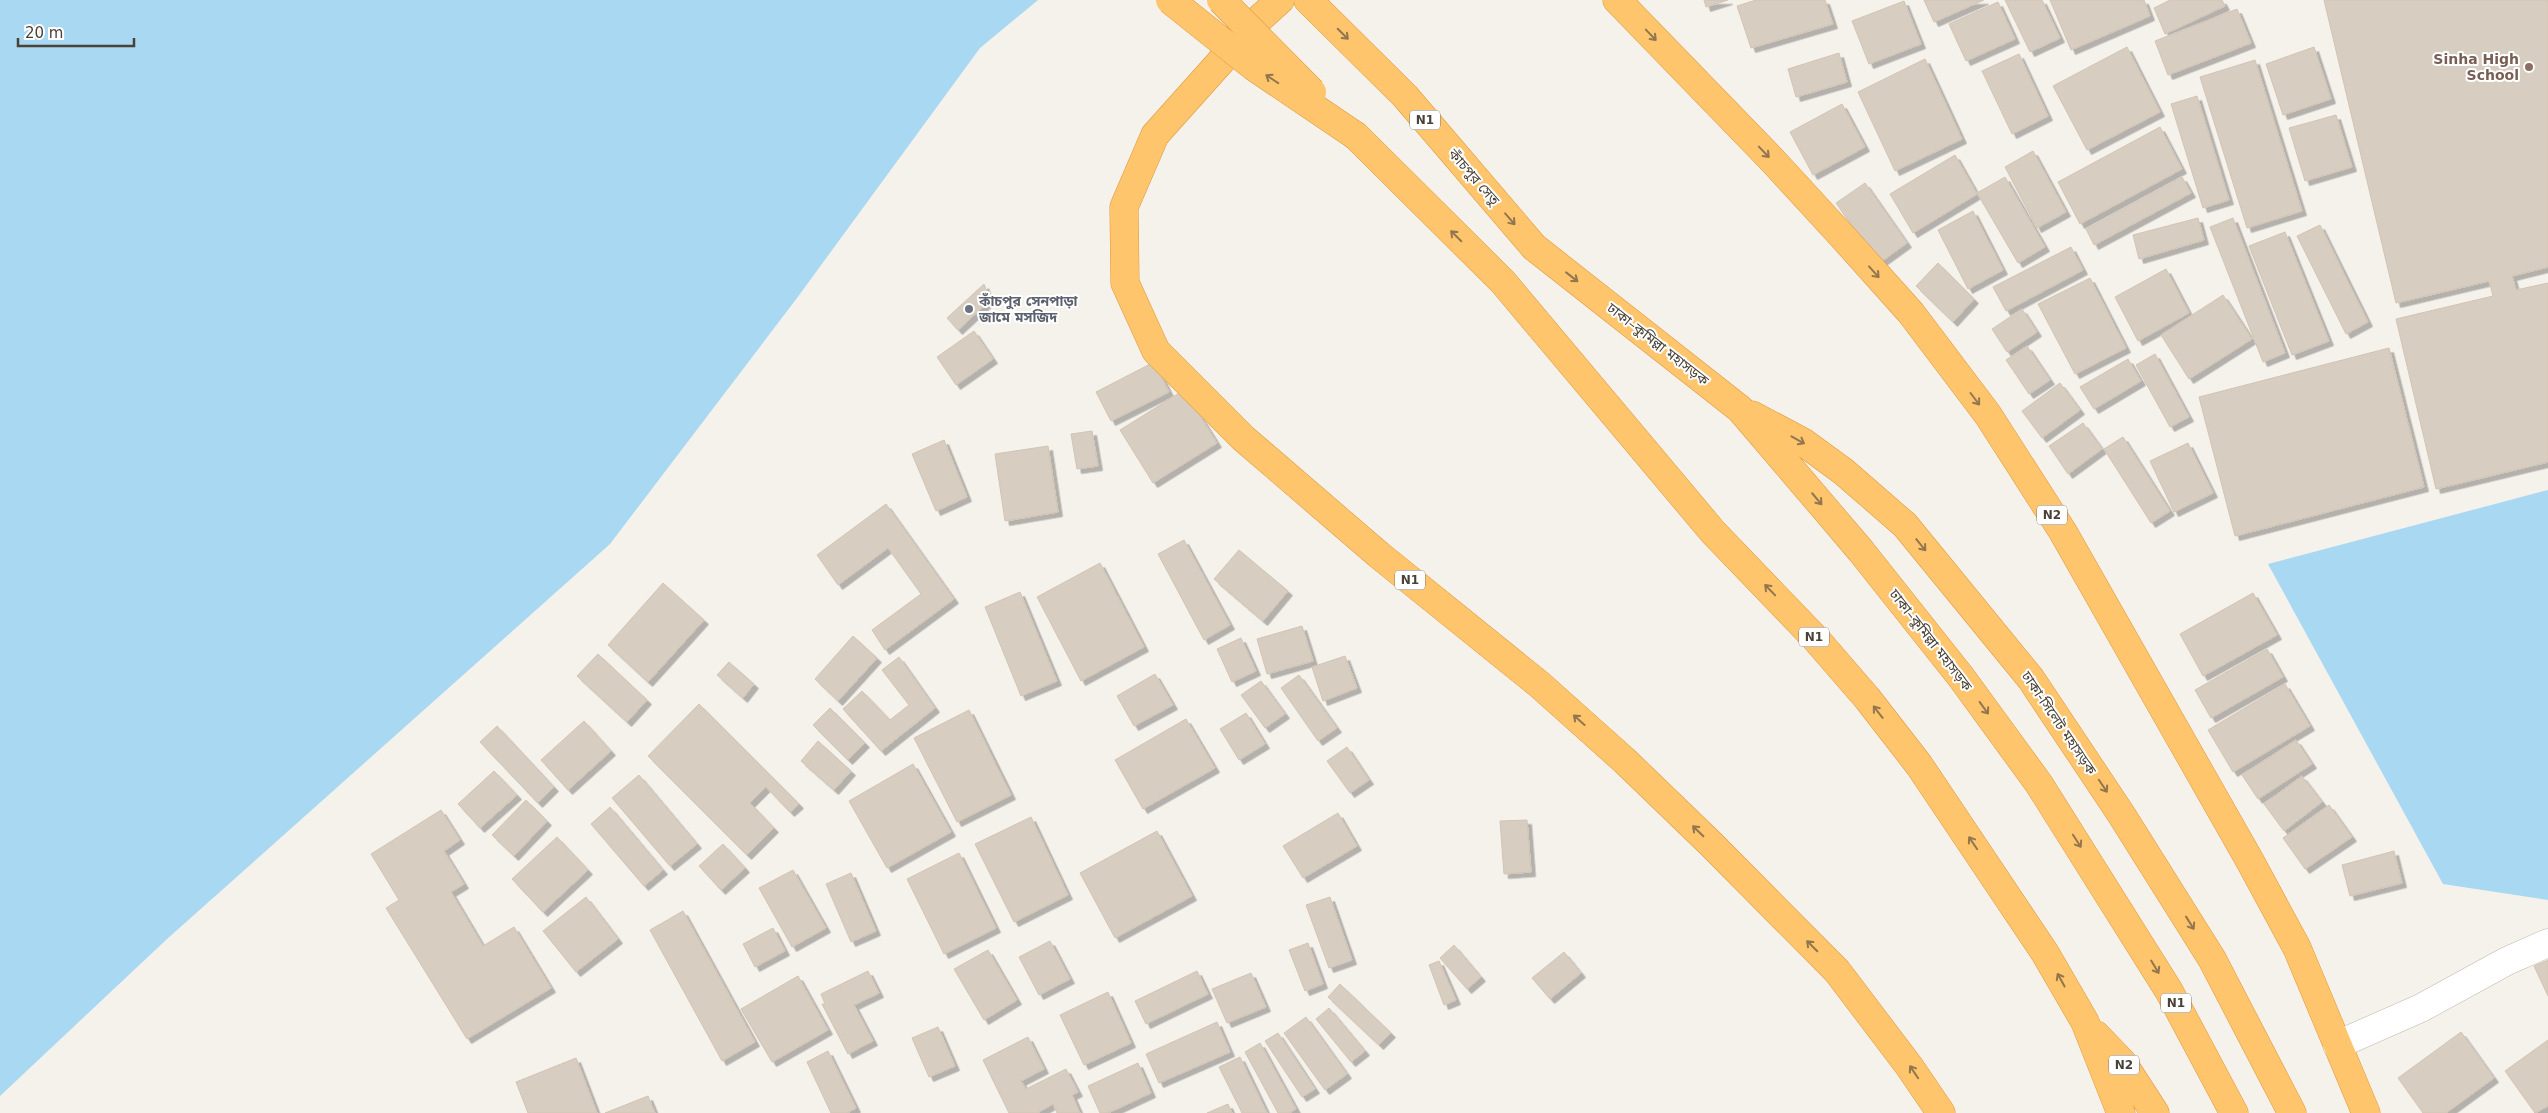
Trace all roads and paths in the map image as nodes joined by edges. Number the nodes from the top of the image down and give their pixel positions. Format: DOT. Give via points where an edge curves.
graph roads {
  1 [pos="1170,0"];
  2 [pos="1221,0"];
  3 [pos="1280,0"];
  4 [pos="1308,0"];
  5 [pos="1617,0"];
  6 [pos="1356,136"];
  7 [pos="1534,247"];
  8 [pos="1740,409"];
  9 [pos="2548,943"];
  10 [pos="2085,1022"];
  11 [pos="2337,1045"];
  12 [pos="1941,1113"];
  13 [pos="2121,1113"];
  14 [pos="2155,1113"];
  15 [pos="2234,1113"];
  16 [pos="2292,1113"];
  17 [pos="2366,1113"];
  6 -- 1 [label="highway, one-way, bridge" via="1254,67"];
  2 -- 6 [label="highway, N1, bridge"];
  12 -- 3 [label="highway, N1, one-way" via="1837,971 1711,844 1540,685 1379,555 1243,438 1156,351 1126,283 1124,207 1155,135"];
  4 -- 7 [label="highway, কাঁচপুর সেতু / N1, one-way" via="1405,96"];
  5 -- 11 [label="highway, N2, one-way" via="1842,236 1911,314 1988,416 2063,532 2250,862 2297,948"];
  10 -- 6 [label="highway, N1, one-way" via="2008,895 1919,765 1867,698 1815,638 1713,532 1503,282"];
  7 -- 8 [label="highway, ঢাকা–কুমিল্লা মহাসড়ক / N1, one-way"];
  8 -- 15 [label="highway, ঢাকা–কুমিল্লা মহাসড়ক / N1, one-way" via="1961,677 2039,784 2169,991"];
  8 -- 16 [label="highway, ঢাকা-সিলেট মহাসড়ক, one-way" via="1803,442 1844,472 1905,525 2031,679 2212,959"];
  9 -- 11 [label="street" via="2421,1008"];
  10 -- 13 [label="highway, N1"];
  10 -- 14 [label="highway, N2" via="2122,1062"];
  11 -- 17 [label="highway, N2"];
}
